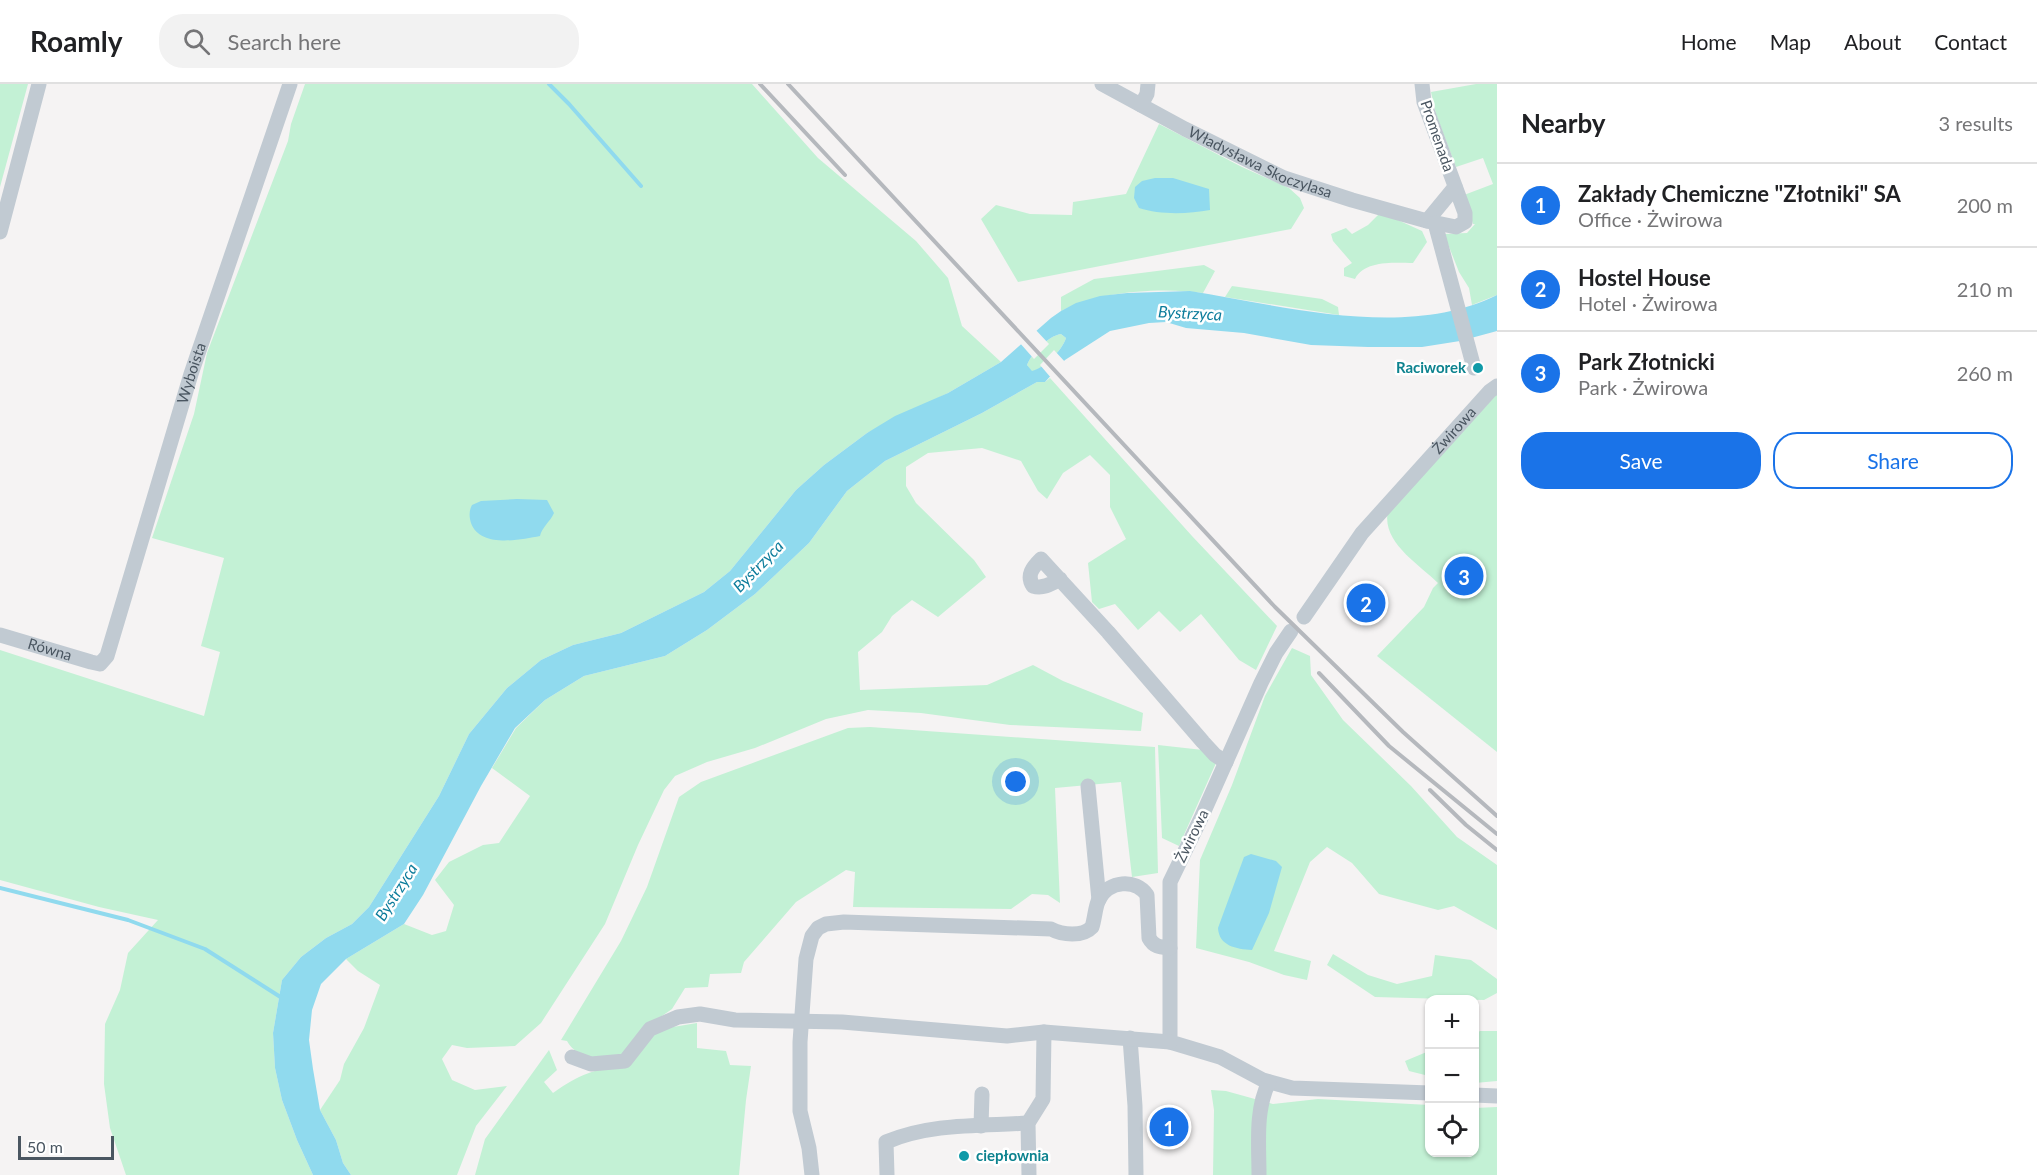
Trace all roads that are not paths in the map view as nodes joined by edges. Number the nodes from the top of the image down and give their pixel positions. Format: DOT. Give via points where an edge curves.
graph roads {
  1 [pos="39,84"];
  2 [pos="291,84"];
  3 [pos="1102,84"];
  4 [pos="1148,84"];
  5 [pos="1422,84"];
  6 [pos="1141,105"];
  7 [pos="1455,187"];
  8 [pos="1431,222"];
  9 [pos="0,232"];
  10 [pos="1474,368"];
  11 [pos="1497,386"];
  12 [pos="1060,579"];
  13 [pos="1304,617"];
  14 [pos="1291,631"];
  15 [pos="0,635"];
  16 [pos="100,664"];
  17 [pos="1226,762"];
  18 [pos="1088,786"];
  19 [pos="1099,900"];
  20 [pos="1170,948"];
  21 [pos="802,1021"];
  22 [pos="1044,1032"];
  23 [pos="1130,1038"];
  24 [pos="1170,1042"];
  25 [pos="572,1057"];
  26 [pos="1269,1082"];
  27 [pos="1425,1093"];
  28 [pos="982,1094"];
  29 [pos="1479,1095"];
  30 [pos="1497,1096"];
  31 [pos="1028,1123"];
  32 [pos="981,1126"];
  33 [pos="1135,1129"];
  34 [pos="812,1175"];
  35 [pos="887,1175"];
  36 [pos="1029,1175"];
  37 [pos="1136,1175"];
  38 [pos="1146,1175"];
  39 [pos="1259,1175"];
  1 -- 9 [label="street"];
  2 -- 16 [label="street, Wyboista" via="191,374 106,656"];
  3 -- 6 [label="street, Władysława Skoczylasa"];
  4 -- 6 [label="street"];
  5 -- 7 [label="street, Promenada" via="1424,102"];
  6 -- 8 [label="street, Władysława Skoczylasa" via="1284,178"];
  7 -- 8 [label="street, Promenada"];
  7 -- 8 [label="street, Promenada" via="1465,222 1456,227"];
  8 -- 10 [label="street"];
  11 -- 13 [label="street, Żwirowa" via="1362,533"];
  12 -- 17 [label="street" via="1203,742"];
  14 -- 17 [label="street, Żwirowa" via="1276,653"];
  15 -- 16 [label="street, Równa"];
  17 -- 20 [label="street, Żwirowa" via="1170,882"];
  18 -- 19 [label="street"];
  19 -- 20 [label="street" via="1110,888 1124,884 1143,891 1147,895 1149,938 1152,944"];
  19 -- 21 [label="street" via="1092,927 1084,932 826,924 818,928 808,946"];
  20 -- 24 [label="street, Żwirowa"];
  21 -- 22 [label="street" via="1007,1036"];
  21 -- 25 [label="street" via="735,1020 700,1014 678,1017 650,1029 626,1060 591,1064"];
  21 -- 34 [label="street" via="800,1111"];
  22 -- 23 [label="street"];
  22 -- 31 [label="street" via="1043,1099"];
  23 -- 24 [label="street"];
  23 -- 33 [label="street"];
  24 -- 26 [label="street" via="1220,1057"];
  26 -- 27 [label="street" via="1292,1088"];
  26 -- 39 [label="street" via="1261,1105"];
  28 -- 32 [label="street"];
  29 -- 30 [label="street"];
  31 -- 32 [label="street"];
  31 -- 36 [label="street"];
  32 -- 35 [label="street" via="941,1128 886,1142"];
  33 -- 37 [label="street"];
  33 -- 38 [label="street" via="1146,1143"];
}
